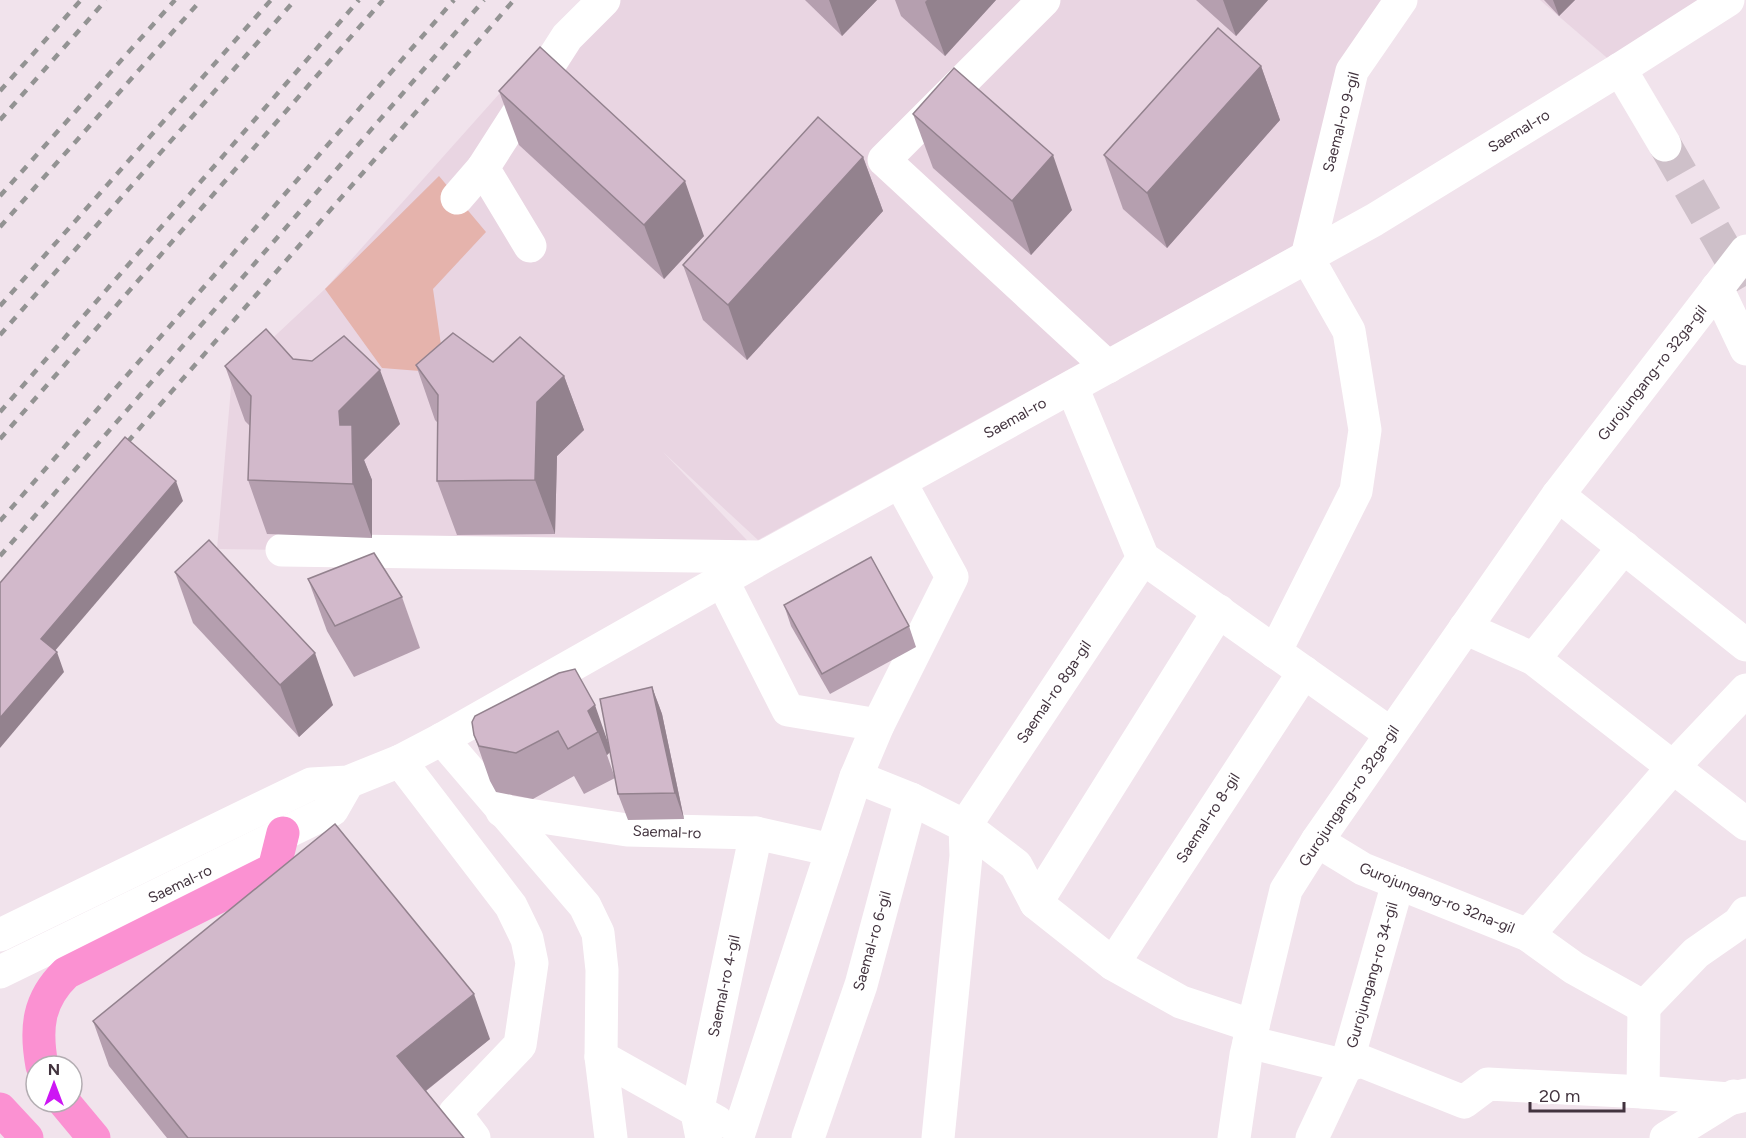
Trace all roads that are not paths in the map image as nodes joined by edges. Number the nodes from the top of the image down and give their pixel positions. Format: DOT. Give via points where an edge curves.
graph roads {
  1 [pos="604,0"];
  2 [pos="1044,0"];
  3 [pos="1401,0"];
  4 [pos="1728,0"];
  5 [pos="1620,69"];
  6 [pos="1665,145"];
  7 [pos="483,168"];
  8 [pos="458,198"];
  9 [pos="530,246"];
  10 [pos="1746,251"];
  11 [pos="1307,256"];
  12 [pos="1717,288"];
  13 [pos="1746,349"];
  14 [pos="1108,366"];
  15 [pos="1072,387"];
  16 [pos="900,482"];
  17 [pos="1558,495"];
  18 [pos="1624,547"];
  19 [pos="282,550"];
  20 [pos="763,557"];
  21 [pos="1143,558"];
  22 [pos="722,580"];
  23 [pos="1219,611"];
  24 [pos="1465,628"];
  25 [pos="1746,645"];
  26 [pos="1275,652"];
  27 [pos="1534,659"];
  28 [pos="1304,672"];
  29 [pos="1746,690"];
  30 [pos="878,725"];
  31 [pos="1391,734"];
  32 [pos="442,739"];
  33 [pos="400,760"];
  34 [pos="1674,766"];
  35 [pos="856,777"];
  36 [pos="348,782"];
  37 [pos="911,799"];
  38 [pos="502,811"];
  39 [pos="1746,824"];
  40 [pos="965,826"];
  41 [pos="284,834"];
  42 [pos="756,834"];
  43 [pos="1317,841"];
  44 [pos="832,850"];
  45 [pos="1398,883"];
  46 [pos="1036,903"];
  47 [pos="1746,913"];
  48 [pos="0,935"];
  49 [pos="1528,935"];
  50 [pos="1113,964"];
  51 [pos="0,972"];
  52 [pos="1644,1006"];
  53 [pos="1251,1034"];
  54 [pos="41,1054"];
  55 [pos="601,1057"];
  56 [pos="1346,1066"];
  57 [pos="1643,1092"];
  58 [pos="1740,1094"];
  59 [pos="0,1109"];
  60 [pos="74,1114"];
  61 [pos="700,1125"];
  62 [pos="744,1136"];
  63 [pos="27,1138"];
  64 [pos="94,1138"];
  65 [pos="474,1138"];
  66 [pos="611,1138"];
  67 [pos="808,1138"];
  68 [pos="938,1138"];
  69 [pos="1234,1138"];
  70 [pos="1312,1138"];
  71 [pos="1666,1138"];
  1 -- 7 [label="street" via="567,37"];
  2 -- 14 [label="street" via="884,160"];
  3 -- 11 [label="street, Saemal-ro 9-gil" via="1352,71"];
  4 -- 5 [label="street, Saemal-ro"];
  5 -- 6 [label="street"];
  5 -- 11 [label="street, Saemal-ro"];
  7 -- 8 [label="street"];
  7 -- 9 [label="street"];
  10 -- 12 [label="street, Gurojungang-ro 32ga-gil"];
  11 -- 14 [label="street, Saemal-ro"];
  11 -- 26 [label="street" via="1348,331 1365,430 1356,490"];
  12 -- 13 [label="street"];
  12 -- 17 [label="street, Gurojungang-ro 32ga-gil"];
  14 -- 15 [label="street, Saemal-ro"];
  15 -- 16 [label="street, Saemal-ro"];
  15 -- 21 [label="street"];
  16 -- 20 [label="street, Saemal-ro"];
  16 -- 30 [label="street" via="952,577"];
  17 -- 18 [label="street"];
  17 -- 24 [label="street, Gurojungang-ro 32ga-gil"];
  18 -- 25 [label="street"];
  18 -- 27 [label="street"];
  19 -- 20 [label="street"];
  20 -- 22 [label="street, Saemal-ro"];
  21 -- 23 [label="street"];
  21 -- 40 [label="street, Saemal-ro 8ga-gil"];
  22 -- 30 [label="street" via="788,710"];
  22 -- 32 [label="street, Saemal-ro"];
  23 -- 26 [label="street"];
  23 -- 46 [label="street"];
  24 -- 27 [label="street"];
  24 -- 31 [label="street, Gurojungang-ro 32ga-gil"];
  26 -- 28 [label="street"];
  27 -- 34 [label="street"];
  28 -- 31 [label="street"];
  28 -- 50 [label="street, Saemal-ro 8-gil"];
  29 -- 34 [label="street, Gurojungang-ro 32na-gil"];
  30 -- 35 [label="street"];
  31 -- 43 [label="street, Gurojungang-ro 32ga-gil"];
  32 -- 33 [label="street, Saemal-ro"];
  32 -- 38 [label="street"];
  33 -- 36 [label="street, Saemal-ro"];
  33 -- 65 [label="street" via="512,906 527,939 532,963 520,1045 455,1113"];
  34 -- 39 [label="street"];
  34 -- 49 [label="street, Gurojungang-ro 32na-gil"];
  35 -- 37 [label="street"];
  35 -- 44 [label="street"];
  36 -- 41 [label="street, Saemal-ro" via="332,810"];
  36 -- 48 [label="street, Saemal-ro" via="311,784"];
  37 -- 40 [label="street"];
  37 -- 67 [label="street, Saemal-ro 6-gil" via="861,985"];
  38 -- 42 [label="street, Saemal-ro" via="627,830"];
  38 -- 55 [label="street" via="585,906 598,933 602,970"];
  40 -- 46 [label="street" via="1016,865"];
  40 -- 68 [label="street" via="966,856"];
  41 -- 51 [label="street, Saemal-ro"];
  41 -- 54 [label="main road" via="274,869 66,973 46,997 39,1039"];
  42 -- 44 [label="street, Saemal-ro"];
  42 -- 61 [label="street, Saemal-ro 4-gil"];
  43 -- 45 [label="street, Gurojungang-ro 32na-gil" via="1363,869"];
  43 -- 53 [label="street, Gurojungang-ro 32ga-gil" via="1286,890"];
  44 -- 62 [label="street"];
  45 -- 49 [label="street, Gurojungang-ro 32na-gil"];
  45 -- 56 [label="street, Gurojungang-ro 34-gil"];
  46 -- 50 [label="street"];
  47 -- 52 [label="street" via="1739,923 1696,953"];
  49 -- 52 [label="street, Gurojungang-ro 32na-gil" via="1574,968"];
  50 -- 53 [label="street" via="1181,1002"];
  52 -- 57 [label="street"];
  53 -- 56 [label="street, Gurojungang-ro 34-gil"];
  53 -- 69 [label="street, Gurojungang-ro 32ga-gil"];
  55 -- 61 [label="street"];
  55 -- 66 [label="street"];
  56 -- 57 [label="street, Gurojungang-ro 34-gil" via="1361,1061 1464,1102 1488,1084"];
  56 -- 70 [label="street, Gurojungang-ro 34-gil"];
  57 -- 58 [label="street, Gurojungang-ro 34-gil"];
  58 -- 71 [label="street, Gurojungang-ro 34-gil"];
  59 -- 63 [label="main road"];
  60 -- 64 [label="main road"];
  61 -- 62 [label="street"];
}
